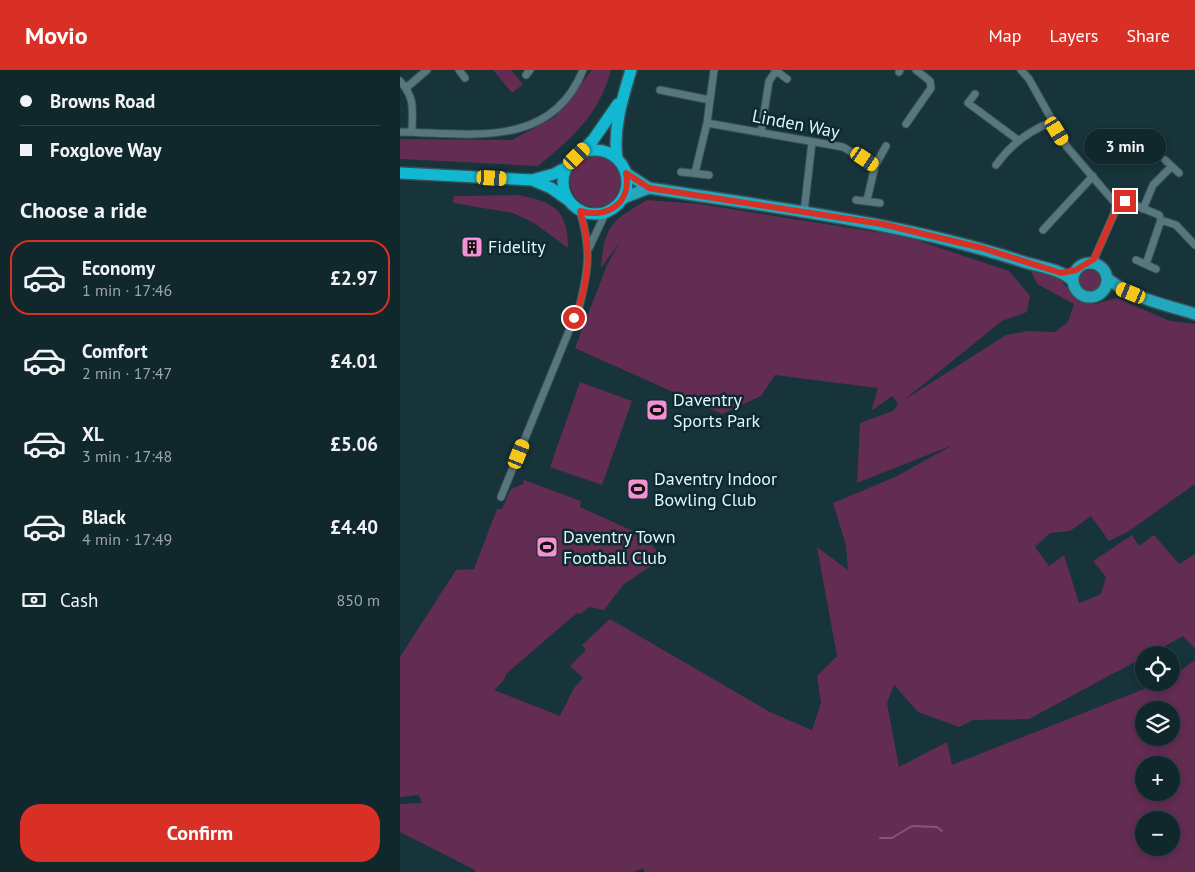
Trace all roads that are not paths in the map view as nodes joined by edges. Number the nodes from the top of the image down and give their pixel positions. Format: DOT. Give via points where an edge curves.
graph roads {
  1 [pos="427,70"];
  2 [pos="459,70"];
  3 [pos="583,70"];
  4 [pos="631,70"];
  5 [pos="714,70"];
  6 [pos="776,70"];
  7 [pos="916,70"];
  8 [pos="1021,70"];
  9 [pos="465,78"];
  10 [pos="787,79"];
  11 [pos="400,81"];
  12 [pos="406,88"];
  13 [pos="660,90"];
  14 [pos="975,94"];
  15 [pos="622,99"];
  16 [pos="710,100"];
  17 [pos="1052,122"];
  18 [pos="707,123"];
  19 [pos="906,124"];
  20 [pos="400,132"];
  21 [pos="412,132"];
  22 [pos="761,133"];
  23 [pos="1018,140"];
  24 [pos="812,142"];
  25 [pos="886,146"];
  26 [pos="577,156"];
  27 [pos="617,159"];
  28 [pos="1165,160"];
  29 [pos="996,165"];
  30 [pos="567,166"];
  31 [pos="875,166"];
  32 [pos="1171,167"];
  33 [pos="681,172"];
  34 [pos="400,173"];
  35 [pos="626,173"];
  36 [pos="695,173"];
  37 [pos="1179,174"];
  38 [pos="709,175"];
  39 [pos="1093,176"];
  40 [pos="532,180"];
  41 [pos="649,188"];
  42 [pos="623,198"];
  43 [pos="856,200"];
  44 [pos="867,200"];
  45 [pos="570,201"];
  46 [pos="880,203"];
  47 [pos="1116,204"];
  48 [pos="1144,209"];
  49 [pos="580,211"];
  50 [pos="606,212"];
  51 [pos="804,212"];
  52 [pos="1161,220"];
  53 [pos="1049,228"];
  54 [pos="1195,245"];
  55 [pos="589,248"];
  56 [pos="1094,260"];
  57 [pos="1136,260"];
  58 [pos="1146,264"];
  59 [pos="1156,269"];
  60 [pos="1074,276"];
  61 [pos="1106,285"];
  62 [pos="1195,314"];
  63 [pos="501,497"];
  1 -- 12 [label="street"];
  2 -- 9 [label="street"];
  3 -- 21 [label="street" via="552,114 532,125 500,133"];
  4 -- 15 [label="highway"];
  5 -- 16 [label="street"];
  6 -- 10 [label="street"];
  6 -- 22 [label="street" via="768,81"];
  7 -- 19 [label="street" via="930,81 931,88"];
  8 -- 17 [label="street"];
  11 -- 12 [label="street"];
  12 -- 21 [label="street" via="413,100"];
  13 -- 16 [label="street"];
  14 -- 23 [label="street" via="968,103"];
  15 -- 26 [label="highway" via="593,140"];
  15 -- 27 [label="highway" via="615,132"];
  16 -- 18 [label="street"];
  17 -- 23 [label="street"];
  17 -- 39 [label="street" via="1067,147"];
  18 -- 22 [label="street, Linden Way"];
  18 -- 36 [label="street"];
  20 -- 21 [label="street"];
  22 -- 24 [label="street, Linden Way"];
  23 -- 29 [label="street"];
  24 -- 31 [label="street, Linden Way" via="843,147"];
  24 -- 51 [label="street"];
  25 -- 31 [label="street"];
  26 -- 27 [label="highway" via="596,150"];
  26 -- 30 [label="highway"];
  27 -- 35 [label="highway"];
  28 -- 32 [label="street"];
  30 -- 40 [label="highway" via="554,174"];
  30 -- 45 [label="highway" via="563,183"];
  31 -- 44 [label="street"];
  32 -- 37 [label="street"];
  32 -- 48 [label="street" via="1153,185"];
  33 -- 36 [label="street"];
  34 -- 40 [label="highway"];
  35 -- 41 [label="main road"];
  35 -- 42 [label="highway"];
  36 -- 38 [label="street"];
  39 -- 47 [label="street"];
  39 -- 53 [label="street"];
  40 -- 45 [label="highway"];
  41 -- 42 [label="main road"];
  41 -- 51 [label="main road"];
  42 -- 50 [label="highway"];
  43 -- 44 [label="street"];
  44 -- 46 [label="street"];
  45 -- 49 [label="highway"];
  47 -- 48 [label="street" via="1125,201"];
  47 -- 56 [label="street"];
  48 -- 52 [label="street" via="1159,215"];
  49 -- 50 [label="highway" via="591,214"];
  49 -- 55 [label="street"];
  50 -- 55 [label="street"];
  51 -- 60 [label="main road" via="882,224 982,248"];
  52 -- 54 [label="street" via="1176,225"];
  52 -- 58 [label="street"];
  55 -- 63 [label="street" via="587,277 580,304"];
  56 -- 60 [label="main road"];
  56 -- 61 [label="main road" via="1105,271"];
  57 -- 58 [label="street"];
  58 -- 59 [label="street"];
  60 -- 61 [label="main road" via="1077,292 1087,297 1098,296"];
  61 -- 62 [label="main road"];
}
